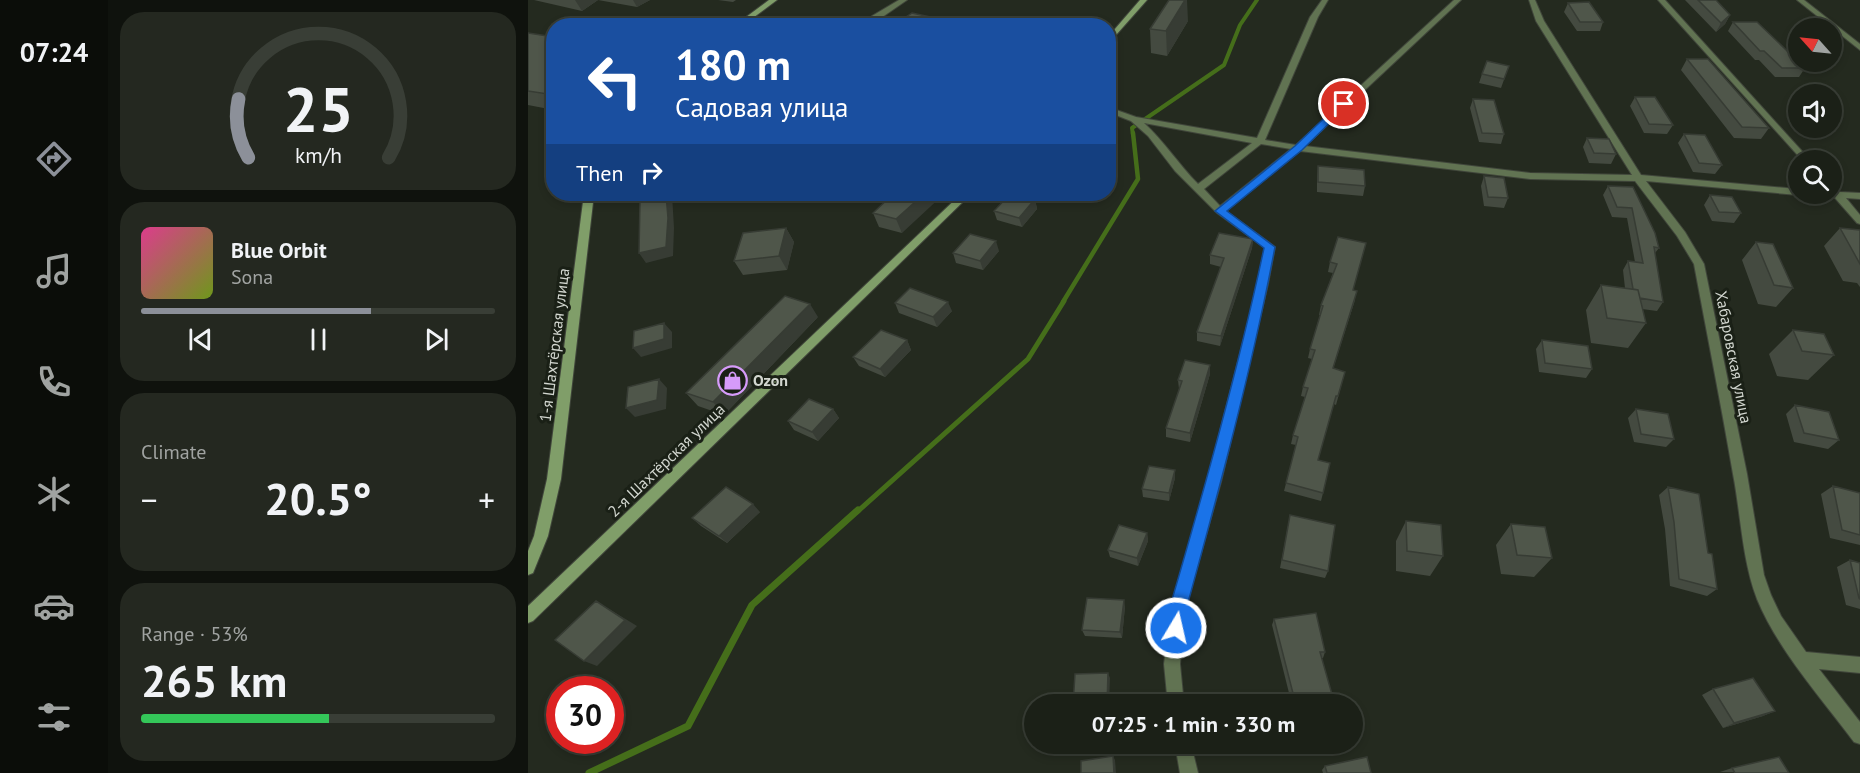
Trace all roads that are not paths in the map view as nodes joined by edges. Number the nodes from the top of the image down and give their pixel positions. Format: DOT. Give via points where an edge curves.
graph roads {
  1 [pos="774,0"];
  2 [pos="904,0"];
  3 [pos="1144,0"];
  4 [pos="1325,0"];
  5 [pos="1458,0"];
  6 [pos="1532,0"];
  7 [pos="1661,0"];
  8 [pos="1800,0"];
  9 [pos="748,18"];
  10 [pos="875,18"];
  11 [pos="1116,33"];
  12 [pos="1860,48"];
  13 [pos="1116,112"];
  14 [pos="1134,119"];
  15 [pos="1260,141"];
  16 [pos="1298,148"];
  17 [pos="1797,150"];
  18 [pos="1638,178"];
  19 [pos="1198,189"];
  20 [pos="1788,191"];
  21 [pos="1842,193"];
  22 [pos="1860,196"];
  23 [pos="1842,200"];
  24 [pos="588,201"];
  25 [pos="959,201"];
  26 [pos="1220,211"];
  27 [pos="1860,221"];
  28 [pos="528,568"];
  29 [pos="528,616"];
  30 [pos="1802,659"];
  31 [pos="1860,665"];
  32 [pos="1175,694"];
  33 [pos="1860,736"];
  34 [pos="1185,754"];
  35 [pos="1190,773"];
  1 -- 9 [label="main road"];
  2 -- 10 [label="street"];
  3 -- 11 [label="main road"];
  4 -- 15 [label="street" via="1314,16"];
  5 -- 16 [label="street"];
  6 -- 18 [label="street, Хабаровская улица" via="1540,21"];
  7 -- 17 [label="street"];
  8 -- 12 [label="street"];
  13 -- 14 [label="street"];
  14 -- 15 [label="street"];
  14 -- 19 [label="street"];
  15 -- 16 [label="street"];
  15 -- 19 [label="street"];
  16 -- 18 [label="street" via="1530,176"];
  16 -- 26 [label="street"];
  18 -- 20 [label="street"];
  18 -- 30 [label="street, Хабаровская улица" via="1699,264 1757,576 1776,621"];
  19 -- 26 [label="street"];
  21 -- 22 [label="street"];
  23 -- 27 [label="street"];
  24 -- 28 [label="main road, 1-я Шахтёрская улица" via="554,479 541,536"];
  25 -- 29 [label="main road, 2-я Шахтёрская улица"];
  26 -- 32 [label="street" via="1270,247 1214,482 1178,610 1172,664"];
  30 -- 31 [label="street"];
  30 -- 33 [label="street, Хабаровская улица"];
  34 -- 35 [label="street"];
}
